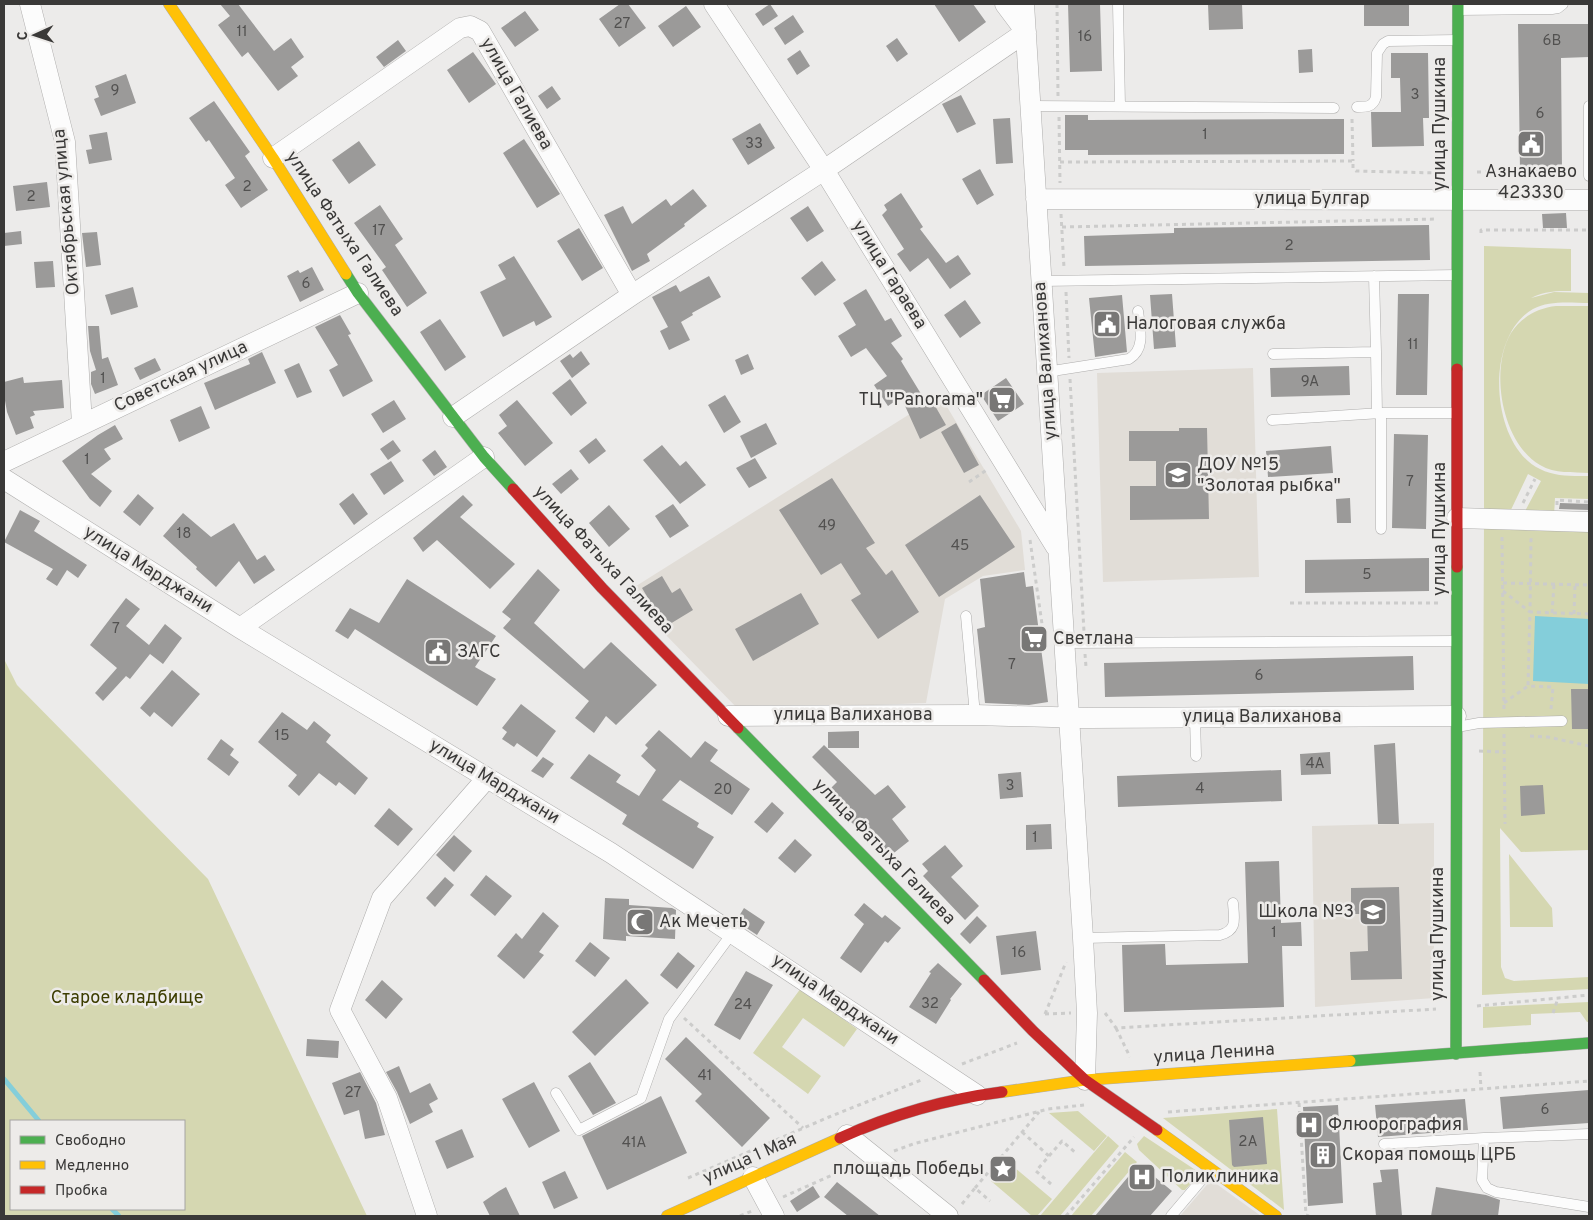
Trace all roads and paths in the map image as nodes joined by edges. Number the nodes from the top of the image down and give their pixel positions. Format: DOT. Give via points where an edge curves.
graph roads {
  1 [pos="30,4"];
  2 [pos="169,4"];
  3 [pos="714,4"];
  4 [pos="1005,4"];
  5 [pos="1024,4"];
  6 [pos="1057,4"];
  7 [pos="1118,4"];
  8 [pos="1563,4"];
  9 [pos="1458,7"];
  10 [pos="1026,32"];
  11 [pos="1458,40"];
  12 [pos="1030,106"];
  13 [pos="1058,106"];
  14 [pos="1120,106"];
  15 [pos="1589,106"];
  16 [pos="1334,108"];
  17 [pos="1355,112"];
  18 [pos="273,158"];
  19 [pos="1353,160"];
  20 [pos="1060,162"];
  21 [pos="824,170"];
  22 [pos="1480,172"];
  23 [pos="1589,172"];
  24 [pos="1440,173"];
  25 [pos="1589,176"];
  26 [pos="1061,198"];
  27 [pos="1036,199"];
  28 [pos="1458,200"];
  29 [pos="1589,200"];
  30 [pos="1440,219"];
  31 [pos="1062,226"];
  32 [pos="1589,230"];
  33 [pos="1480,240"];
  34 [pos="1458,275"];
  35 [pos="1374,276"];
  36 [pos="1065,280"];
  37 [pos="1041,281"];
  38 [pos="358,292"];
  39 [pos="632,294"];
  40 [pos="1138,311"];
  41 [pos="1376,352"];
  42 [pos="1273,354"];
  43 [pos="1069,368"];
  44 [pos="1046,372"];
  45 [pos="1457,412"];
  46 [pos="1379,414"];
  47 [pos="453,417"];
  48 [pos="1272,420"];
  49 [pos="82,424"];
  50 [pos="484,457"];
  51 [pos="4,462"];
  52 [pos="4,479"];
  53 [pos="1535,479"];
  54 [pos="1457,518"];
  55 [pos="1508,519"];
  56 [pos="1589,522"];
  57 [pos="1381,529"];
  58 [pos="1531,536"];
  59 [pos="1058,551"];
  60 [pos="1503,583"];
  61 [pos="1530,585"];
  62 [pos="1554,585"];
  63 [pos="1575,585"];
  64 [pos="1589,585"];
  65 [pos="1503,590"];
  66 [pos="1438,603"];
  67 [pos="1290,604"];
  68 [pos="1530,612"];
  69 [pos="1552,613"];
  70 [pos="1574,614"];
  71 [pos="1589,614"];
  72 [pos="966,616"];
  73 [pos="240,628"];
  74 [pos="1457,641"];
  75 [pos="1064,643"];
  76 [pos="1084,644"];
  77 [pos="1086,672"];
  78 [pos="1528,686"];
  79 [pos="1504,704"];
  80 [pos="975,715"];
  81 [pos="728,716"];
  82 [pos="1068,717"];
  83 [pos="1195,717"];
  84 [pos="1456,721"];
  85 [pos="1550,721"];
  86 [pos="1562,721"];
  87 [pos="1504,722"];
  88 [pos="1479,723"];
  89 [pos="1504,735"];
  90 [pos="1513,735"];
  91 [pos="1522,736"];
  92 [pos="1548,737"];
  93 [pos="1589,746"];
  94 [pos="1504,752"];
  95 [pos="1196,756"];
  96 [pos="486,778"];
  97 [pos="1505,824"];
  98 [pos="1233,903"];
  99 [pos="733,932"];
  100 [pos="1083,938"];
  101 [pos="1589,995"];
  102 [pos="1558,998"];
  103 [pos="1478,1005"];
  104 [pos="1095,1008"];
  105 [pos="1456,1008"];
  106 [pos="676,1010"];
  107 [pos="1553,1013"];
  108 [pos="1479,1015"];
  109 [pos="1034,1031"];
  110 [pos="1589,1043"];
  111 [pos="1479,1052"];
  112 [pos="1456,1054"];
  113 [pos="943,1072"];
  114 [pos="1085,1080"];
  115 [pos="1589,1081"];
  116 [pos="1481,1089"];
  117 [pos="556,1093"];
  118 [pos="977,1095"];
  119 [pos="1299,1103"];
  120 [pos="1091,1105"];
  121 [pos="1040,1111"];
  122 [pos="1146,1122"];
  123 [pos="803,1128"];
  124 [pos="1022,1132"];
  125 [pos="1126,1132"];
  126 [pos="1589,1134"];
  127 [pos="847,1135"];
  128 [pos="1133,1138"];
  129 [pos="1484,1138"];
  130 [pos="1384,1144"];
  131 [pos="1078,1154"];
  132 [pos="1049,1156"];
  133 [pos="876,1158"];
  134 [pos="1211,1169"];
  135 [pos="754,1177"];
  136 [pos="688,1178"];
  137 [pos="1051,1184"];
  138 [pos="975,1188"];
  139 [pos="990,1201"];
  140 [pos="1589,1207"];
  141 [pos="770,1210"];
  142 [pos="955,1210"];
  143 [pos="427,1216"];
  144 [pos="667,1216"];
  145 [pos="740,1216"];
  146 [pos="1066,1216"];
  147 [pos="1171,1216"];
  148 [pos="1276,1216"];
  149 [pos="1309,1216"];
  1 -- 49 [label="street, Октябрьская улица" via="65,142"];
  2 -- 18 [label="main road, улица Фатыха Галиева"];
  3 -- 21 [label="street, улица Гараева"];
  4 -- 10 [label="street"];
  5 -- 10 [label="street, улица Валиханова"];
  6 -- 13 [label="path"];
  7 -- 14 [label="lane"];
  8 -- 9 [label="lane" via="1552,9"];
  9 -- 11 [label="main road, улица Пушкина"];
  10 -- 12 [label="street, улица Валиханова"];
  10 -- 21 [label="street"];
  11 -- 17 [label="lane" via="1388,41 1382,44 1377,53 1374,103"];
  11 -- 28 [label="main road, улица Пушкина"];
  12 -- 13 [label="lane"];
  12 -- 27 [label="street, улица Валиханова"];
  13 -- 14 [label="lane"];
  13 -- 20 [label="path"];
  14 -- 16 [label="lane"];
  15 -- 23 [label="lane"];
  17 -- 19 [label="path"];
  18 -- 38 [label="main road, улица Фатыха Галиева"];
  18 -- 39 [label="street, улица Галиева" via="460,28 470,26 480,31"];
  19 -- 20 [label="path"];
  19 -- 24 [label="path" via="1353,170 1356,171"];
  20 -- 26 [label="path"];
  21 -- 39 [label="street"];
  21 -- 59 [label="street, улица Гараева"];
  22 -- 23 [label="path"];
  23 -- 25 [label="lane"];
  26 -- 27 [label="street, улица Булгар"];
  26 -- 28 [label="street, улица Булгар"];
  26 -- 31 [label="path"];
  27 -- 37 [label="street, улица Валиханова"];
  28 -- 29 [label="street, улица Булгар"];
  28 -- 34 [label="main road, улица Пушкина"];
  30 -- 31 [label="path"];
  31 -- 36 [label="path"];
  32 -- 33 [label="path" via="1481,230"];
  34 -- 35 [label="lane"];
  34 -- 45 [label="main road, улица Пушкина"];
  35 -- 36 [label="lane"];
  35 -- 41 [label="lane"];
  36 -- 37 [label="lane"];
  36 -- 43 [label="path"];
  37 -- 44 [label="street, улица Валиханова"];
  38 -- 47 [label="main road, улица Фатыха Галиева"];
  38 -- 49 [label="street, Советская улица"];
  39 -- 47 [label="street"];
  40 -- 43 [label="lane" via="1141,342 1135,356"];
  41 -- 42 [label="lane"];
  41 -- 46 [label="lane"];
  43 -- 44 [label="lane"];
  43 -- 76 [label="path"];
  44 -- 59 [label="street, улица Валиханова"];
  45 -- 46 [label="lane"];
  45 -- 54 [label="main road, улица Пушкина"];
  46 -- 48 [label="lane"];
  46 -- 57 [label="lane"];
  47 -- 50 [label="main road, улица Фатыха Галиева"];
  49 -- 51 [label="street, Советская улица"];
  50 -- 73 [label="street"];
  50 -- 81 [label="main road, улица Фатыха Галиева" via="602,588"];
  52 -- 73 [label="street, улица Марджани"];
  53 -- 55 [label="path"];
  54 -- 55 [label="street"];
  54 -- 74 [label="main road, улица Пушкина"];
  55 -- 56 [label="street"];
  55 -- 60 [label="path"];
  58 -- 61 [label="path"];
  59 -- 75 [label="street, улица Валиханова"];
  60 -- 61 [label="path"];
  60 -- 65 [label="path"];
  61 -- 62 [label="path"];
  61 -- 68 [label="path"];
  62 -- 63 [label="path"];
  62 -- 69 [label="path"];
  63 -- 64 [label="path"];
  63 -- 70 [label="path"];
  65 -- 68 [label="path"];
  65 -- 79 [label="path"];
  66 -- 67 [label="path"];
  68 -- 69 [label="path"];
  68 -- 78 [label="path"];
  69 -- 70 [label="path"];
  70 -- 71 [label="path"];
  72 -- 80 [label="lane"];
  73 -- 96 [label="street, улица Марджани"];
  74 -- 76 [label="lane"];
  74 -- 84 [label="main road, улица Пушкина"];
  75 -- 76 [label="lane"];
  75 -- 82 [label="street, улица Валиханова"];
  76 -- 77 [label="path"];
  78 -- 79 [label="path"];
  78 -- 85 [label="path" via="1553,688"];
  79 -- 87 [label="path"];
  80 -- 81 [label="street, улица Валиханова"];
  80 -- 82 [label="street, улица Валиханова"];
  81 -- 109 [label="main road, улица Фатыха Галиева"];
  82 -- 83 [label="street, улица Валиханова"];
  82 -- 100 [label="street, улица Валиханова"];
  83 -- 84 [label="street, улица Валиханова"];
  83 -- 95 [label="lane"];
  84 -- 88 [label="lane"];
  84 -- 105 [label="main road, улица Пушкина"];
  85 -- 86 [label="lane"];
  85 -- 87 [label="lane"];
  85 -- 92 [label="path"];
  87 -- 88 [label="lane"];
  87 -- 89 [label="path"];
  88 -- 94 [label="path" via="1479,751"];
  89 -- 90 [label="path"];
  89 -- 94 [label="path"];
  91 -- 92 [label="path"];
  92 -- 93 [label="path"];
  94 -- 97 [label="path"];
  96 -- 99 [label="street, улица Марджани"];
  96 -- 143 [label="street" via="382,898 340,1010 387,1098"];
  98 -- 100 [label="lane" via="1232,929 1220,935"];
  99 -- 106 [label="lane"];
  99 -- 113 [label="street, улица Марджани"];
  100 -- 104 [label="street, улица Валиханова"];
  101 -- 102 [label="path"];
  102 -- 103 [label="path"];
  102 -- 107 [label="path"];
  103 -- 105 [label="path"];
  103 -- 108 [label="path"];
  104 -- 105 [label="path" via="1104,1013 1116,1028"];
  104 -- 109 [label="path" via="1044,1014"];
  104 -- 114 [label="street, улица Валиханова"];
  105 -- 112 [label="main road, улица Пушкина"];
  106 -- 117 [label="lane" via="669,1018 641,1098 579,1130"];
  106 -- 123 [label="path"];
  109 -- 113 [label="path" via="1024,1041"];
  109 -- 114 [label="main road, улица Фатыха Галиева"];
  110 -- 111 [label="main road, улица Ленина"];
  111 -- 112 [label="main road, улица Ленина"];
  111 -- 116 [label="path"];
  112 -- 114 [label="main road, улица Ленина"];
  113 -- 118 [label="street, улица Марджани"];
  113 -- 123 [label="path"];
  114 -- 118 [label="main road, улица Ленина"];
  114 -- 122 [label="main road, улица Фатыха Галиева"];
  115 -- 116 [label="path"];
  116 -- 119 [label="path"];
  118 -- 127 [label="main road, улица Ленина" via="916,1110"];
  119 -- 122 [label="path" via="1153,1113"];
  119 -- 149 [label="path" via="1306,1215"];
  120 -- 121 [label="path"];
  121 -- 124 [label="path"];
  121 -- 133 [label="path" via="913,1144"];
  122 -- 128 [label="path"];
  122 -- 134 [label="main road, улица Фатыха Галиева"];
  123 -- 136 [label="path"];
  124 -- 132 [label="path"];
  124 -- 138 [label="path"];
  125 -- 128 [label="path"];
  126 -- 129 [label="lane"];
  127 -- 133 [label="street"];
  127 -- 135 [label="main road, улица 1 Мая"];
  128 -- 146 [label="path"];
  129 -- 130 [label="lane"];
  129 -- 140 [label="lane" via="1482,1180 1487,1188"];
  131 -- 132 [label="path" via="1062,1141"];
  132 -- 137 [label="path" via="1036,1171"];
  133 -- 141 [label="path" via="856,1164"];
  133 -- 142 [label="street"];
  134 -- 147 [label="lane"];
  134 -- 148 [label="main road, улица Фатыха Галиева"];
  135 -- 141 [label="street"];
  135 -- 144 [label="main road, улица 1 Мая"];
  138 -- 139 [label="path"];
  138 -- 142 [label="path"];
  141 -- 145 [label="path"];
}
